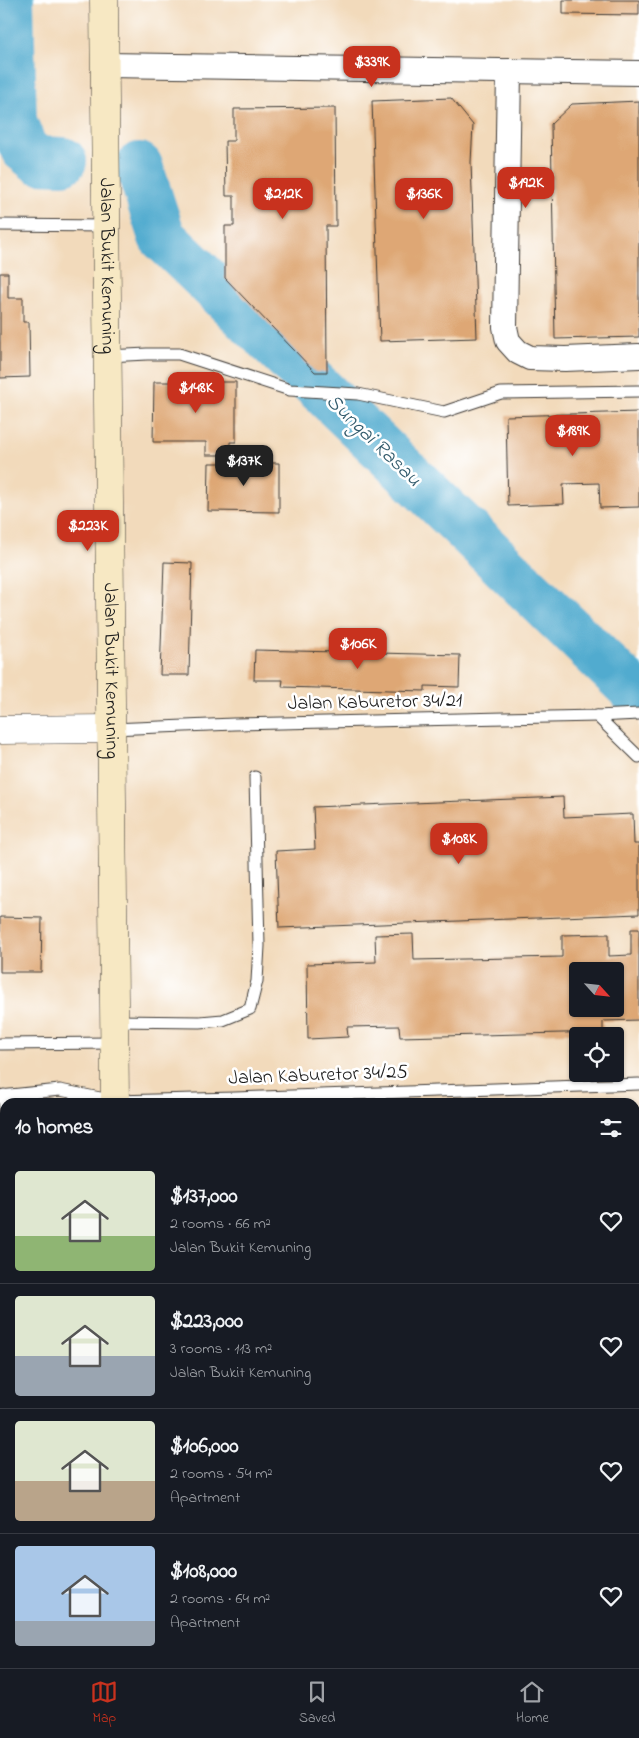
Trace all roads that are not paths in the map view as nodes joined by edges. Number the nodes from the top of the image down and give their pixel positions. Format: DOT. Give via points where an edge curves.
graph roads {
  1 [pos="104,0"];
  2 [pos="105,65"];
  3 [pos="509,71"];
  4 [pos="639,73"];
  5 [pos="0,225"];
  6 [pos="106,226"];
  7 [pos="107,356"];
  8 [pos="639,356"];
  9 [pos="639,392"];
  10 [pos="639,714"];
  11 [pos="597,716"];
  12 [pos="111,729"];
  13 [pos="0,730"];
  14 [pos="639,757"];
  15 [pos="255,777"];
  16 [pos="114,1032"];
  17 [pos="0,1044"];
  18 [pos="639,1084"];
  19 [pos="2,1095"];
  20 [pos="97,1098"];
  21 [pos="115,1098"];
  22 [pos="286,1098"];
  1 -- 2 [label="main road, Jalan Bukit Kemuning"];
  2 -- 3 [label="street"];
  2 -- 6 [label="main road, Jalan Bukit Kemuning"];
  3 -- 4 [label="street"];
  3 -- 8 [label="street" via="505,327 508,341 518,352 530,358"];
  5 -- 6 [label="lane"];
  6 -- 7 [label="main road, Jalan Bukit Kemuning"];
  7 -- 9 [label="lane" via="179,354 290,390 358,394 444,412 501,393"];
  7 -- 12 [label="main road, Jalan Bukit Kemuning"];
  10 -- 11 [label="lane, Jalan Kaburetor 34/21"];
  11 -- 12 [label="lane, Jalan Kaburetor 34/21"];
  11 -- 14 [label="lane"];
  12 -- 13 [label="street"];
  12 -- 16 [label="main road, Jalan Bukit Kemuning"];
  15 -- 16 [label="lane" via="259,946 257,981 250,1009 222,1020"];
  16 -- 17 [label="lane"];
  16 -- 21 [label="main road, Jalan Bukit Kemuning"];
  18 -- 22 [label="lane, Jalan Kaburetor 34/25"];
  19 -- 20 [label="lane, Jalan Kaburetor 34/25" via="60,1090"];
}
